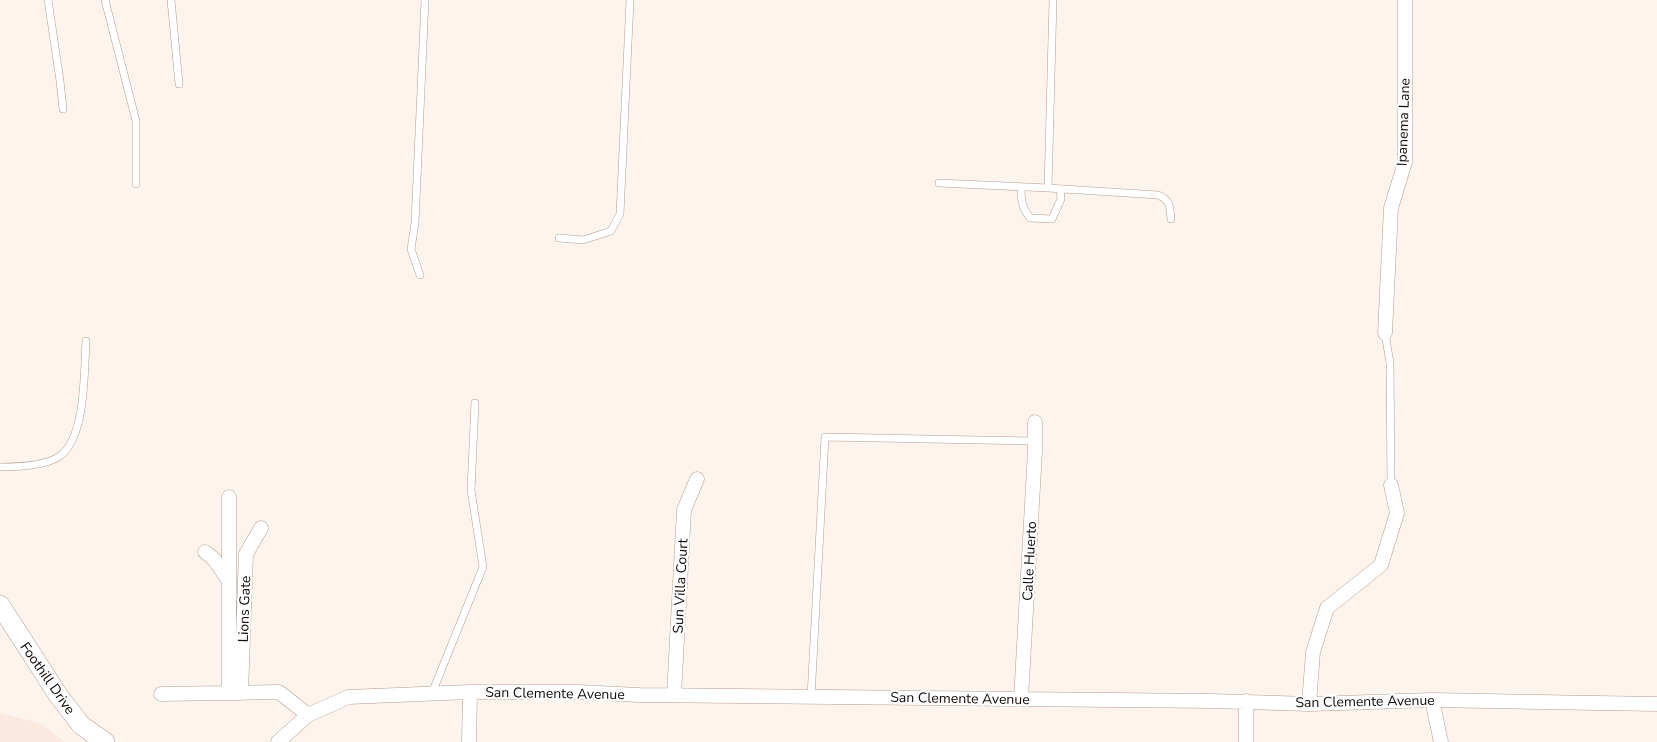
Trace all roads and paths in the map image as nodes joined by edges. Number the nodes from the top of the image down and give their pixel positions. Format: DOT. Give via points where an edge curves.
graph roads {
  1 [pos="48,0"];
  2 [pos="105,0"];
  3 [pos="171,0"];
  4 [pos="425,0"];
  5 [pos="630,0"];
  6 [pos="1053,0"];
  7 [pos="1405,0"];
  8 [pos="179,84"];
  9 [pos="63,109"];
  10 [pos="939,183"];
  11 [pos="136,184"];
  12 [pos="1021,186"];
  13 [pos="1048,188"];
  14 [pos="1060,188"];
  15 [pos="1171,219"];
  16 [pos="559,238"];
  17 [pos="420,275"];
  18 [pos="1385,333"];
  19 [pos="86,341"];
  20 [pos="475,403"];
  21 [pos="1035,422"];
  22 [pos="1035,441"];
  23 [pos="0,467"];
  24 [pos="697,479"];
  25 [pos="1391,486"];
  26 [pos="229,497"];
  27 [pos="261,528"];
  28 [pos="206,552"];
  29 [pos="229,581"];
  30 [pos="0,605"];
  31 [pos="470,692"];
  32 [pos="235,693"];
  33 [pos="432,693"];
  34 [pos="160,694"];
  35 [pos="674,695"];
  36 [pos="811,697"];
  37 [pos="1021,699"];
  38 [pos="1432,700"];
  39 [pos="1246,701"];
  40 [pos="1309,704"];
  41 [pos="1657,704"];
  42 [pos="308,715"];
  43 [pos="105,742"];
  44 [pos="278,742"];
  45 [pos="469,742"];
  46 [pos="1246,742"];
  47 [pos="1441,742"];
  1 -- 9 [label="lane"];
  2 -- 11 [label="lane" via="136,121"];
  3 -- 8 [label="lane"];
  4 -- 17 [label="lane" via="415,223 411,249"];
  5 -- 16 [label="lane" via="620,214 611,231 582,240"];
  6 -- 13 [label="lane"];
  7 -- 18 [label="street, Ipanema Lane" via="1405,162 1391,208"];
  10 -- 12 [label="lane"];
  12 -- 13 [label="lane"];
  12 -- 14 [label="lane" via="1020,202 1030,218 1038,219 1052,219 1061,199"];
  13 -- 14 [label="lane"];
  14 -- 15 [label="lane" via="1158,195 1170,204"];
  18 -- 25 [label="lane" via="1390,363"];
  19 -- 23 [label="lane" via="81,409 73,439 60,456 39,464"];
  20 -- 33 [label="lane" via="471,490 483,567"];
  21 -- 22 [label="street, Calle Huerto"];
  22 -- 36 [label="lane" via="825,437"];
  22 -- 37 [label="street, Calle Huerto"];
  24 -- 35 [label="street, Sun Villa Court" via="684,510"];
  25 -- 40 [label="street" via="1397,513 1381,565 1327,608 1313,652"];
  26 -- 29 [label="street"];
  27 -- 32 [label="street, Lions Gate" via="246,554"];
  28 -- 29 [label="street"];
  29 -- 32 [label="street"];
  30 -- 43 [label="main road, Foothill Drive" via="81,725"];
  31 -- 33 [label="street, San Clemente Avenue"];
  31 -- 35 [label="street, San Clemente Avenue"];
  31 -- 45 [label="street"];
  32 -- 34 [label="street"];
  32 -- 42 [label="street" via="279,692"];
  33 -- 42 [label="street, San Clemente Avenue" via="348,697"];
  35 -- 36 [label="street, San Clemente Avenue"];
  36 -- 37 [label="street, San Clemente Avenue"];
  37 -- 39 [label="street, San Clemente Avenue"];
  38 -- 40 [label="street, San Clemente Avenue"];
  38 -- 41 [label="street, San Clemente Avenue"];
  38 -- 47 [label="street"];
  39 -- 40 [label="street, San Clemente Avenue"];
  39 -- 46 [label="street"];
  42 -- 44 [label="street, San Clemente Avenue"];
}
